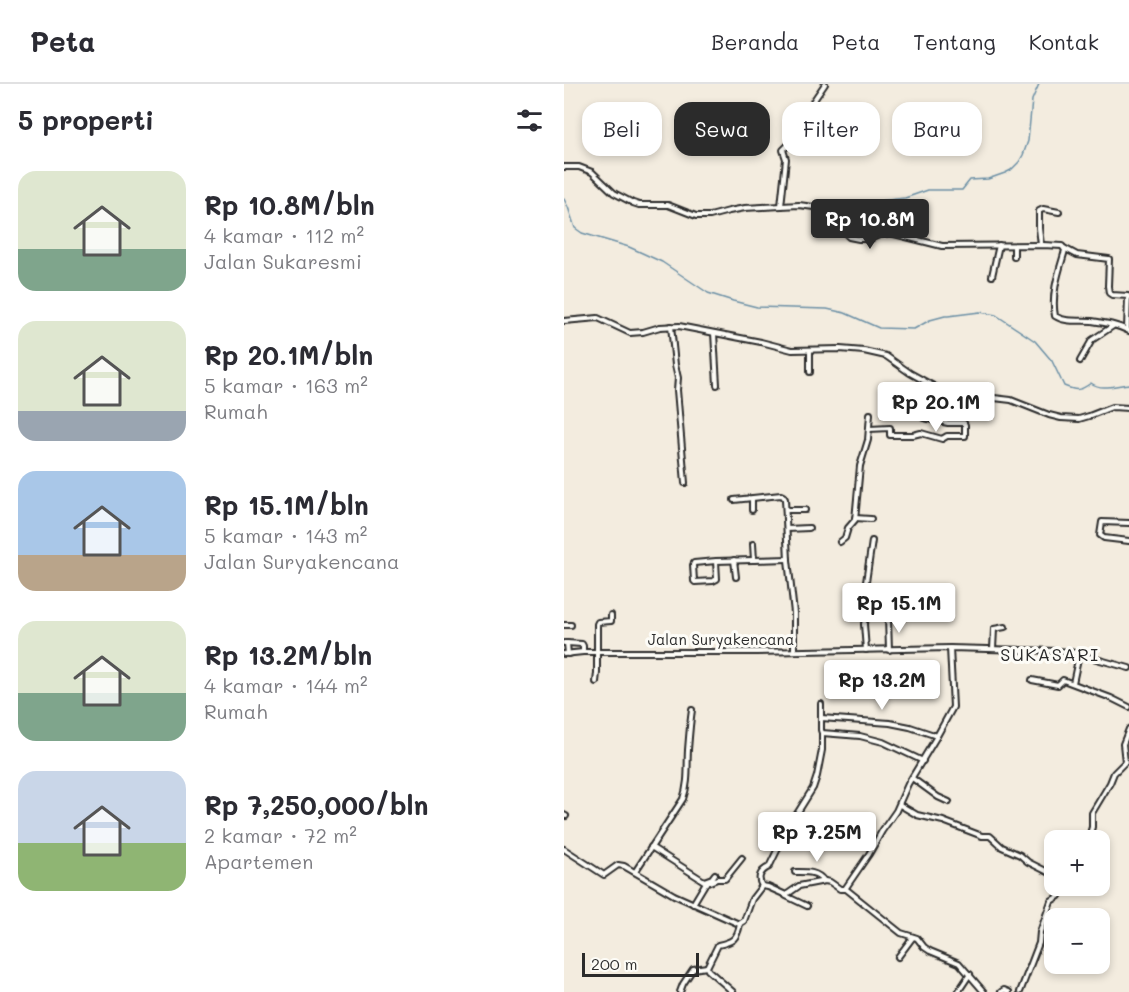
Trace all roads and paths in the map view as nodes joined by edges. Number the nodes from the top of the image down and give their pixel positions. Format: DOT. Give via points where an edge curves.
graph roads {
  1 [pos="825,84"];
  2 [pos="564,166"];
  3 [pos="781,206"];
  4 [pos="1059,212"];
  5 [pos="999,245"];
  6 [pos="1041,245"];
  7 [pos="1014,246"];
  8 [pos="1063,247"];
  9 [pos="1014,257"];
  10 [pos="992,276"];
  11 [pos="564,321"];
  12 [pos="1114,325"];
  13 [pos="671,326"];
  14 [pos="1128,331"];
  15 [pos="714,333"];
  16 [pos="810,350"];
  17 [pos="1080,361"];
  18 [pos="810,372"];
  19 [pos="717,385"];
  20 [pos="966,396"];
  21 [pos="1129,408"];
  22 [pos="870,414"];
  23 [pos="966,415"];
  24 [pos="924,418"];
  25 [pos="869,429"];
  26 [pos="685,483"];
  27 [pos="752,499"];
  28 [pos="734,500"];
  29 [pos="752,510"];
  30 [pos="786,510"];
  31 [pos="805,510"];
  32 [pos="855,518"];
  33 [pos="871,519"];
  34 [pos="1129,523"];
  35 [pos="809,528"];
  36 [pos="787,529"];
  37 [pos="872,541"];
  38 [pos="1129,541"];
  39 [pos="840,542"];
  40 [pos="753,544"];
  41 [pos="788,559"];
  42 [pos="734,560"];
  43 [pos="754,560"];
  44 [pos="716,561"];
  45 [pos="736,577"];
  46 [pos="611,615"];
  47 [pos="888,618"];
  48 [pos="564,625"];
  49 [pos="571,625"];
  50 [pos="1005,627"];
  51 [pos="566,643"];
  52 [pos="950,648"];
  53 [pos="993,649"];
  54 [pos="866,650"];
  55 [pos="889,650"];
  56 [pos="794,651"];
  57 [pos="583,652"];
  58 [pos="597,652"];
  59 [pos="566,654"];
  60 [pos="1079,655"];
  61 [pos="1129,668"];
  62 [pos="1032,680"];
  63 [pos="596,682"];
  64 [pos="1073,684"];
  65 [pos="821,704"];
  66 [pos="1129,707"];
  67 [pos="692,710"];
  68 [pos="821,718"];
  69 [pos="1129,729"];
  70 [pos="822,733"];
  71 [pos="938,736"];
  72 [pos="923,761"];
  73 [pos="912,778"];
  74 [pos="950,802"];
  75 [pos="900,805"];
  76 [pos="1091,830"];
  77 [pos="651,847"];
  78 [pos="564,849"];
  79 [pos="742,858"];
  80 [pos="1044,870"];
  81 [pos="635,872"];
  82 [pos="795,872"];
  83 [pos="715,874"];
  84 [pos="825,881"];
  85 [pos="762,886"];
  86 [pos="846,889"];
  87 [pos="786,895"];
  88 [pos="1059,896"];
  89 [pos="693,904"];
  90 [pos="807,906"];
  91 [pos="740,924"];
  92 [pos="913,937"];
  93 [pos="898,957"];
  94 [pos="706,967"];
  95 [pos="970,974"];
  96 [pos="680,992"];
  97 [pos="733,992"];
  98 [pos="958,992"];
  99 [pos="984,992"];
  100 [pos="1001,992"];
  101 [pos="1009,992"];
  102 [pos="1020,992"];
  1 -- 3 [label="street" via="783,150 786,159"];
  2 -- 3 [label="street" via="592,172 614,193 633,203 668,205 696,216"];
  3 -- 5 [label="street" via="800,205 831,212 852,238 870,239 891,233 942,246"];
  4 -- 6 [label="street" via="1040,211"];
  5 -- 7 [label="street"];
  5 -- 10 [label="street"];
  6 -- 7 [label="street"];
  6 -- 8 [label="street"];
  7 -- 9 [label="street"];
  8 -- 12 [label="street" via="1055,315 1071,321"];
  8 -- 14 [label="street" via="1077,255 1108,259 1109,294 1128,296"];
  11 -- 13 [label="street" via="598,318 630,333"];
  12 -- 14 [label="street"];
  12 -- 17 [label="street" via="1092,340"];
  13 -- 15 [label="street"];
  13 -- 26 [label="street"];
  15 -- 16 [label="street" via="792,350"];
  15 -- 19 [label="street"];
  16 -- 18 [label="street"];
  16 -- 20 [label="street" via="840,349 881,355 942,391"];
  20 -- 21 [label="street" via="1011,400 1067,419 1111,407"];
  20 -- 23 [label="street"];
  22 -- 25 [label="street"];
  24 -- 25 [label="street" via="964,423 965,436 942,439 921,433 890,435 890,428"];
  25 -- 32 [label="street" via="860,466"];
  27 -- 28 [label="street"];
  27 -- 29 [label="street"];
  27 -- 30 [label="street" via="783,496"];
  30 -- 31 [label="street"];
  30 -- 36 [label="street"];
  32 -- 33 [label="street"];
  32 -- 39 [label="street"];
  34 -- 38 [label="street" via="1101,522 1100,535"];
  35 -- 36 [label="street"];
  36 -- 41 [label="street"];
  37 -- 54 [label="street" via="866,582"];
  40 -- 43 [label="street"];
  41 -- 43 [label="street"];
  41 -- 56 [label="street"];
  42 -- 43 [label="street"];
  42 -- 44 [label="street"];
  42 -- 45 [label="street"];
  44 -- 44 [label="street" via="717,579 694,581 693,563"];
  46 -- 58 [label="street" via="611,621 598,622"];
  47 -- 55 [label="street"];
  48 -- 49 [label="street"];
  50 -- 53 [label="street" via="994,629"];
  51 -- 57 [label="street" via="582,644"];
  51 -- 59 [label="street"];
  52 -- 53 [label="street, Jalan Suryakencana"];
  52 -- 55 [label="street, Jalan Suryakencana"];
  52 -- 71 [label="street" via="954,705"];
  53 -- 60 [label="street, Jalan Suryakencana"];
  54 -- 55 [label="street, Jalan Suryakencana"];
  54 -- 56 [label="street, Jalan Suryakencana"];
  56 -- 58 [label="street, Jalan Suryakencana"];
  57 -- 58 [label="street, Jalan Suryakencana"];
  57 -- 59 [label="street, Jalan Suryakencana"];
  58 -- 63 [label="street"];
  60 -- 61 [label="street, Jalan Suryakencana"];
  60 -- 64 [label="street"];
  62 -- 64 [label="street" via="1055,685 1063,680"];
  64 -- 66 [label="street"];
  65 -- 68 [label="street"];
  67 -- 77 [label="street" via="688,781 683,799"];
  68 -- 70 [label="street"];
  68 -- 71 [label="street" via="891,723"];
  69 -- 76 [label="street" via="1123,744 1125,762 1114,773 1092,813"];
  70 -- 72 [label="street" via="883,742"];
  70 -- 85 [label="street" via="813,788 769,867 759,876"];
  71 -- 72 [label="street"];
  72 -- 73 [label="street"];
  73 -- 74 [label="street"];
  73 -- 75 [label="street"];
  75 -- 80 [label="street" via="917,815 990,836"];
  75 -- 86 [label="street"];
  77 -- 81 [label="street"];
  77 -- 83 [label="street" via="704,881"];
  78 -- 81 [label="street" via="604,875 620,865"];
  79 -- 89 [label="street" via="724,879 705,884"];
  81 -- 89 [label="street"];
  82 -- 84 [label="street" via="812,873"];
  84 -- 86 [label="street"];
  84 -- 87 [label="street" via="800,886"];
  85 -- 87 [label="street"];
  85 -- 91 [label="street"];
  86 -- 92 [label="street" via="901,933"];
  87 -- 90 [label="street"];
  88 -- 102 [label="street" via="1049,906"];
  89 -- 91 [label="street"];
  91 -- 94 [label="street" via="736,937 718,945"];
  92 -- 93 [label="street"];
  92 -- 95 [label="street" via="928,950 959,963"];
  94 -- 96 [label="street" via="693,969"];
  94 -- 97 [label="street"];
  95 -- 98 [label="street"];
  95 -- 99 [label="street"];
  100 -- 101 [label="street"];
}
